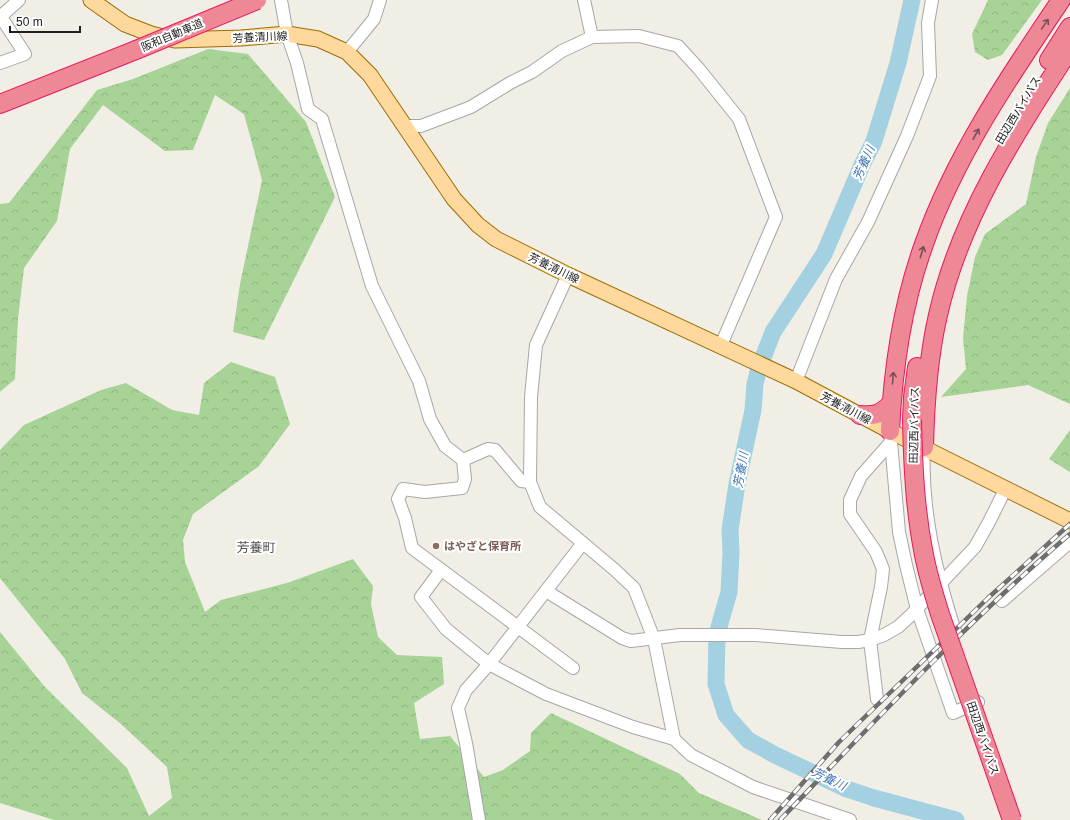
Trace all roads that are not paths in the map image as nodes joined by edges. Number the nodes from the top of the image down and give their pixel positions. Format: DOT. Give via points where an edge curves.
graph roads {
  1 [pos="19,0"];
  2 [pos="92,0"];
  3 [pos="257,0"];
  4 [pos="281,0"];
  5 [pos="380,0"];
  6 [pos="584,0"];
  7 [pos="932,0"];
  8 [pos="1061,0"];
  9 [pos="1,17"];
  10 [pos="1070,27"];
  11 [pos="287,34"];
  12 [pos="592,36"];
  13 [pos="1070,50"];
  14 [pos="348,52"];
  15 [pos="0,63"];
  16 [pos="87,69"];
  17 [pos="0,98"];
  18 [pos="0,104"];
  19 [pos="405,126"];
  20 [pos="568,275"];
  21 [pos="725,347"];
  22 [pos="793,379"];
  23 [pos="891,404"];
  24 [pos="860,415"];
  25 [pos="890,436"];
  26 [pos="924,447"];
  27 [pos="463,460"];
  28 [pos="530,482"];
  29 [pos="1006,488"];
  30 [pos="894,490"];
  31 [pos="924,492"];
  32 [pos="1070,521"];
  33 [pos="1070,542"];
  34 [pos="583,543"];
  35 [pos="441,570"];
  36 [pos="941,584"];
  37 [pos="546,591"];
  38 [pos="1002,602"];
  39 [pos="917,609"];
  40 [pos="517,627"];
  41 [pos="654,639"];
  42 [pos="870,640"];
  43 [pos="489,664"];
  44 [pos="573,668"];
  45 [pos="877,699"];
  46 [pos="674,739"];
  47 [pos="479,820"];
  48 [pos="850,820"];
  49 [pos="1012,820"];
  1 -- 9 [label="street"];
  2 -- 11 [label="main road, 芳養清川線" via="125,24 175,40"];
  3 -- 16 [label="highway, 阪和自動車道, bridge"];
  4 -- 11 [label="street"];
  5 -- 14 [label="street" via="374,19"];
  6 -- 12 [label="street"];
  7 -- 22 [label="street" via="928,23 930,76 907,136 868,222 836,279"];
  23 -- 8 [label="highway, one-way" via="894,366 907,302 924,244 937,211 974,136"];
  9 -- 15 [label="street" via="25,54"];
  10 -- 49 [label="highway, 田辺西バイパス, bridge" via="993,152 963,208 947,245 928,309 913,397 912,463 919,529 930,580"];
  11 -- 14 [label="main road, 芳養清川線" via="318,39"];
  11 -- 27 [label="street" via="308,108 322,119 372,286 419,381 430,419 445,446"];
  12 -- 19 [label="street" via="562,51 532,72 471,107 421,126"];
  12 -- 21 [label="street" via="639,36 678,46 739,118 776,217"];
  13 -- 26 [label="highway" via="988,182 956,253 938,314 932,345 926,388"];
  14 -- 19 [label="main road, 芳養清川線" via="370,75"];
  16 -- 17 [label="highway, 阪和自動車道"];
  16 -- 18 [label="highway, 阪和自動車道"];
  19 -- 20 [label="main road, 芳養清川線" via="454,199 478,225 496,239"];
  20 -- 21 [label="main road, 芳養清川線"];
  20 -- 28 [label="street" via="536,345 531,397"];
  21 -- 22 [label="main road, 芳養清川線"];
  22 -- 24 [label="main road, 芳養清川線"];
  23 -- 24 [label="highway" via="878,414"];
  23 -- 25 [label="highway"];
  24 -- 25 [label="main road, 芳養清川線"];
  25 -- 26 [label="main road, 芳養清川線"];
  25 -- 30 [label="street"];
  25 -- 42 [label="street" via="861,476 850,500 850,514 876,552 883,569"];
  26 -- 29 [label="main road, 芳養清川線"];
  26 -- 31 [label="street"];
  27 -- 28 [label="street" via="488,449 495,450 521,480"];
  27 -- 35 [label="street" via="465,479 462,488 425,492 404,489 398,498 412,548"];
  28 -- 34 [label="street" via="540,507"];
  29 -- 32 [label="main road, 芳養清川線"];
  29 -- 36 [label="street" via="975,547"];
  30 -- 31 [label="street" via="910,488"];
  30 -- 39 [label="street" via="899,532"];
  31 -- 36 [label="street"];
  33 -- 38 [label="street"];
  34 -- 37 [label="street"];
  34 -- 41 [label="street" via="634,588"];
  35 -- 40 [label="street"];
  35 -- 43 [label="street" via="421,597 446,629"];
  36 -- 39 [label="street"];
  36 -- 39 [label="street" via="980,701 953,713"];
  37 -- 40 [label="street"];
  37 -- 41 [label="street" via="622,638 631,641"];
  39 -- 42 [label="street" via="898,627"];
  40 -- 43 [label="street"];
  40 -- 44 [label="street"];
  41 -- 42 [label="street" via="680,635 756,635 842,642"];
  41 -- 46 [label="street"];
  42 -- 45 [label="street"];
  43 -- 46 [label="street" via="546,694 632,727"];
  43 -- 47 [label="street" via="466,690 458,708"];
  46 -- 48 [label="street" via="691,755 753,787"];
}
